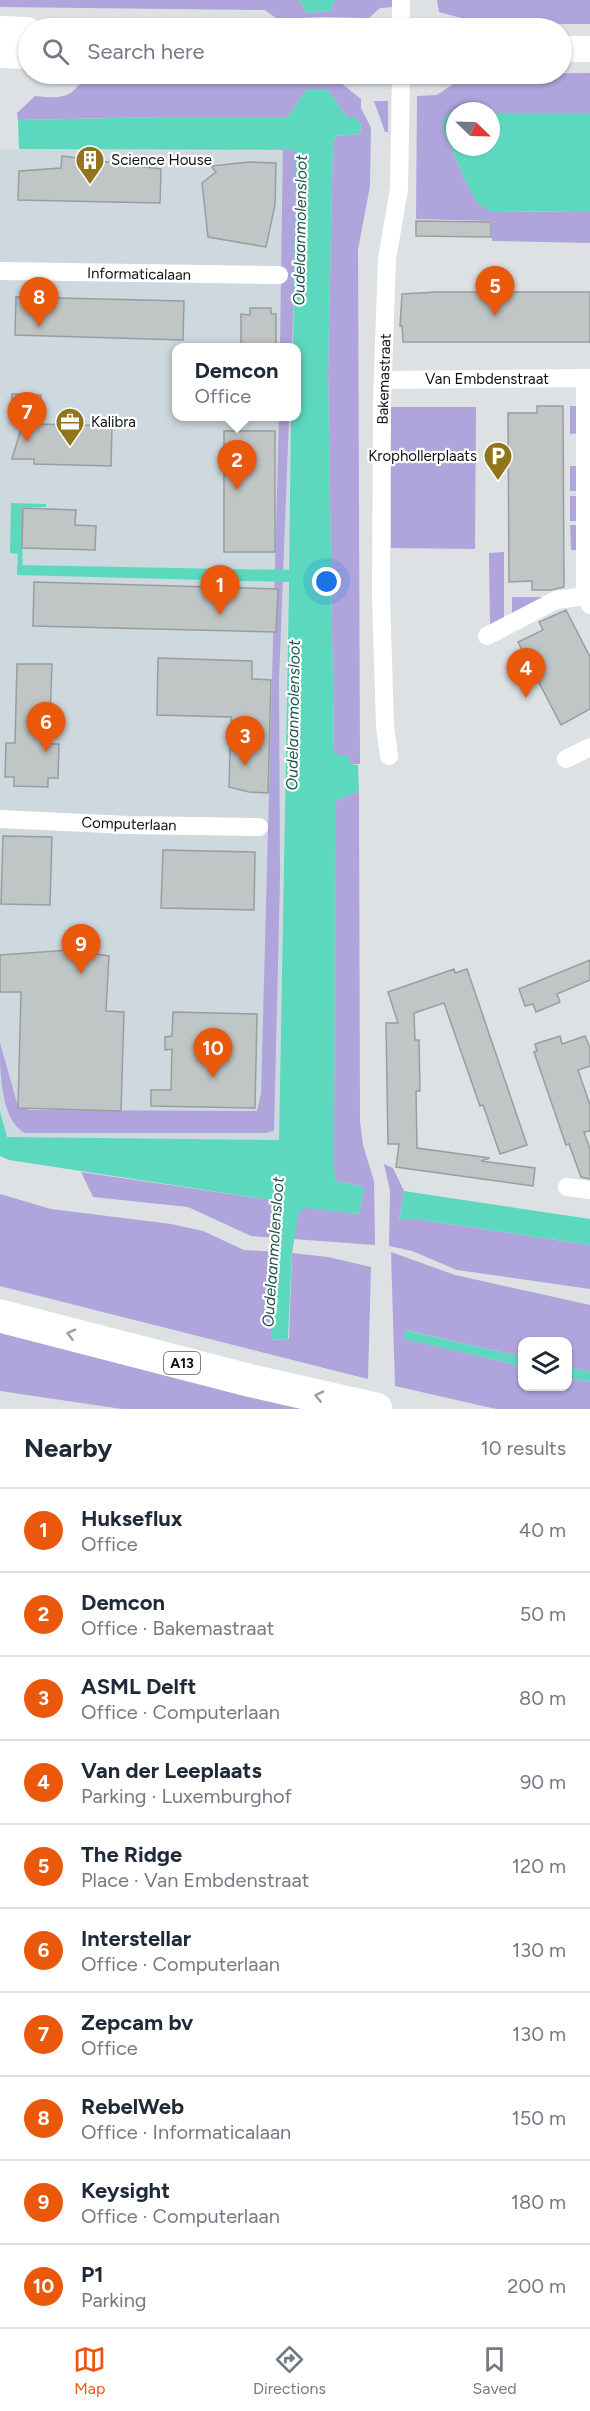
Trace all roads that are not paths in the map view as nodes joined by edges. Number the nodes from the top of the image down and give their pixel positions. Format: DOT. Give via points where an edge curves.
graph roads {
  1 [pos="401,0"];
  2 [pos="401,18"];
  3 [pos="0,29"];
  4 [pos="18,30"];
  5 [pos="572,49"];
  6 [pos="590,49"];
  7 [pos="0,55"];
  8 [pos="18,56"];
  9 [pos="401,84"];
  10 [pos="0,270"];
  11 [pos="279,275"];
  12 [pos="588,378"];
  13 [pos="384,380"];
  14 [pos="588,562"];
  15 [pos="588,601"];
  16 [pos="487,636"];
  17 [pos="590,747"];
  18 [pos="389,756"];
  19 [pos="566,759"];
  20 [pos="0,819"];
  21 [pos="259,827"];
  22 [pos="567,1187"];
  23 [pos="590,1190"];
  24 [pos="0,1316"];
  25 [pos="376,1409"];
  1 -- 2 [label="street"];
  3 -- 4 [label="main road"];
  5 -- 6 [label="main road"];
  7 -- 8 [label="main road"];
  9 -- 13 [label="street, Bakemastraat" via="399,189 387,259"];
  10 -- 11 [label="street, Informaticalaan"];
  12 -- 13 [label="street, Van Embdenstraat"];
  12 -- 14 [label="street"];
  13 -- 18 [label="street, Bakemastraat" via="381,597"];
  14 -- 15 [label="street"];
  15 -- 16 [label="street" via="556,600"];
  17 -- 19 [label="street"];
  20 -- 21 [label="street, Computerlaan"];
  22 -- 23 [label="street"];
  25 -- 24 [label="highway, A13, one-way"];
}
